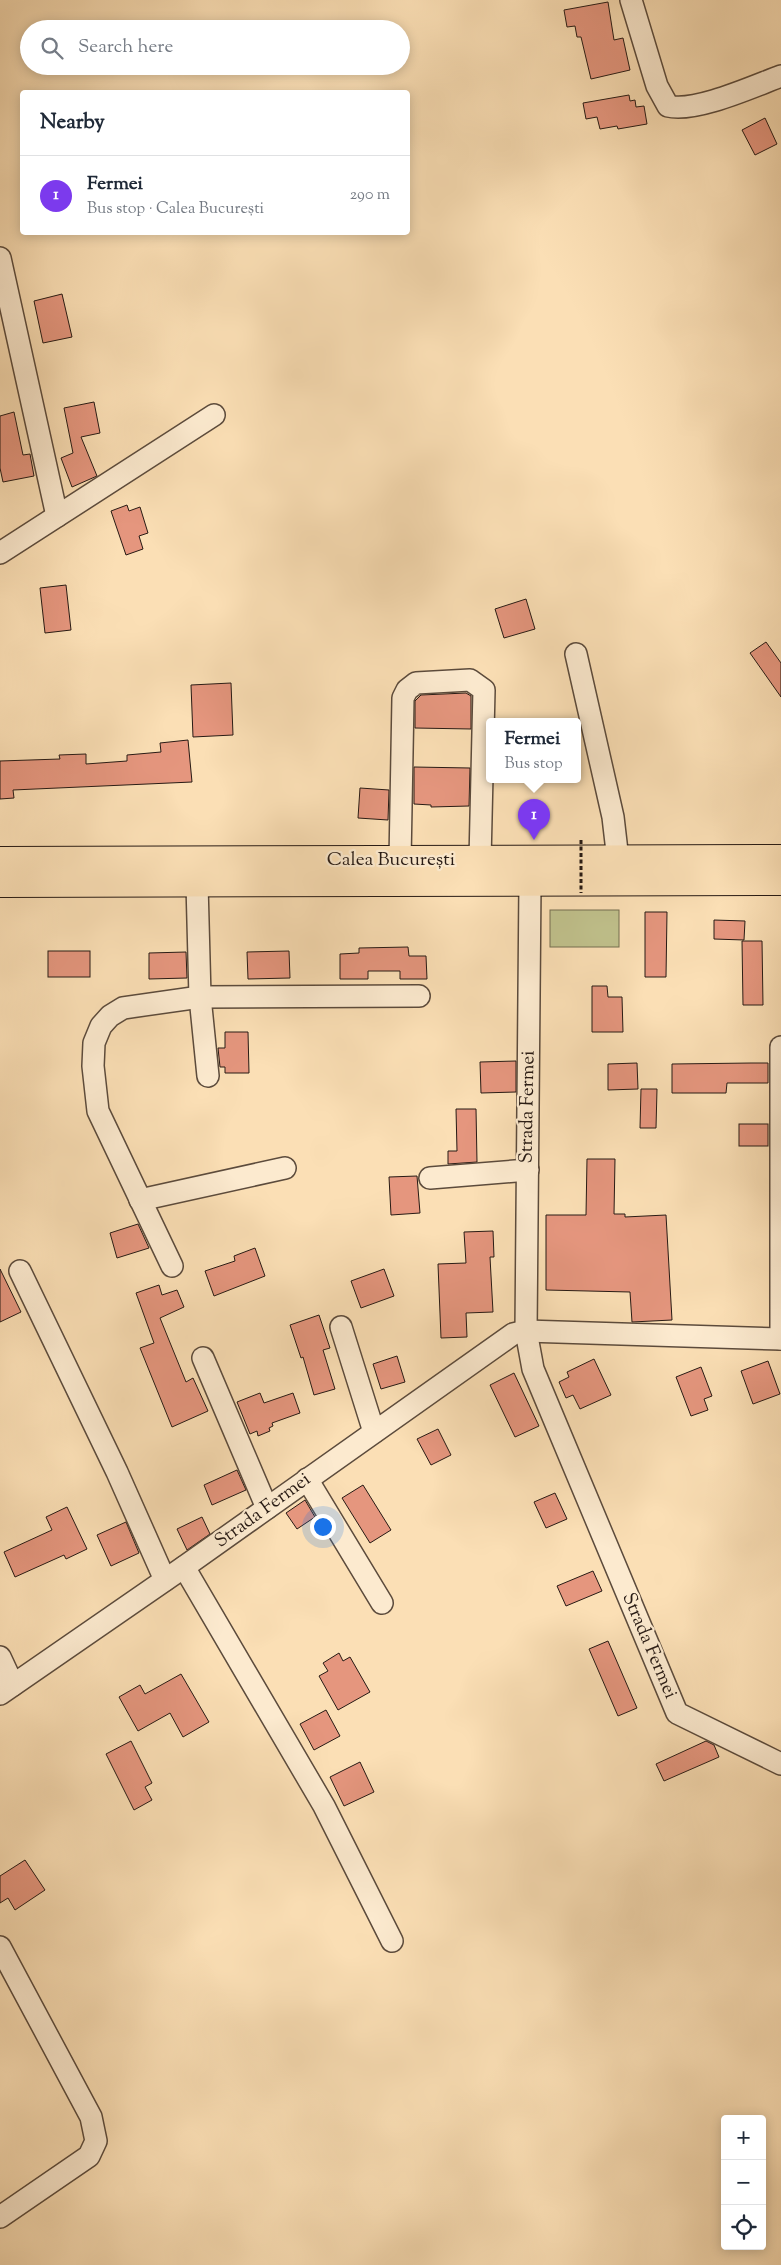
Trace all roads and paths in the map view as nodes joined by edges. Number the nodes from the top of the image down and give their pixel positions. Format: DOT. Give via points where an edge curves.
graph roads {
  1 [pos="631,0"];
  2 [pos="781,76"];
  3 [pos="0,258"];
  4 [pos="214,414"];
  5 [pos="57,516"];
  6 [pos="0,554"];
  7 [pos="576,654"];
  8 [pos="581,840"];
  9 [pos="781,859"];
  10 [pos="400,860"];
  11 [pos="480,860"];
  12 [pos="618,860"];
  13 [pos="0,861"];
  14 [pos="781,881"];
  15 [pos="0,883"];
  16 [pos="530,883"];
  17 [pos="197,884"];
  18 [pos="581,893"];
  19 [pos="419,996"];
  20 [pos="200,997"];
  21 [pos="781,1047"];
  22 [pos="208,1076"];
  23 [pos="285,1168"];
  24 [pos="528,1170"];
  25 [pos="430,1178"];
  26 [pos="781,1179"];
  27 [pos="140,1200"];
  28 [pos="172,1266"];
  29 [pos="20,1271"];
  30 [pos="341,1327"];
  31 [pos="526,1332"];
  32 [pos="781,1339"];
  33 [pos="203,1358"];
  34 [pos="374,1432"];
  35 [pos="306,1479"];
  36 [pos="267,1508"];
  37 [pos="184,1567"];
  38 [pos="165,1580"];
  39 [pos="382,1602"];
  40 [pos="0,1657"];
  41 [pos="6,1689"];
  42 [pos="781,1764"];
  43 [pos="392,1941"];
  44 [pos="0,1947"];
  45 [pos="0,2217"];
  1 -- 2 [label="street" via="658,86 668,106 683,108"];
  3 -- 5 [label="street"];
  4 -- 5 [label="street"];
  5 -- 6 [label="street"];
  7 -- 12 [label="street" via="613,817"];
  8 -- 18 [label="path, bridge"];
  9 -- 12 [label="highway, Calea București"];
  10 -- 11 [label="highway, Calea București"];
  10 -- 11 [label="street" via="403,698 416,683 470,680 484,690"];
  10 -- 13 [label="highway, Calea București"];
  11 -- 12 [label="highway, Calea București"];
  14 -- 16 [label="highway, Calea București"];
  15 -- 17 [label="highway, Calea București"];
  16 -- 17 [label="highway, Calea București"];
  16 -- 24 [label="street, Strada Fermei"];
  17 -- 20 [label="street"];
  19 -- 20 [label="street"];
  20 -- 22 [label="street"];
  20 -- 27 [label="street" via="123,1008 101,1026 94,1043 98,1111"];
  21 -- 26 [label="street"];
  23 -- 27 [label="street"];
  24 -- 25 [label="street"];
  24 -- 31 [label="street, Strada Fermei"];
  26 -- 32 [label="street"];
  27 -- 28 [label="street"];
  29 -- 38 [label="street"];
  30 -- 34 [label="street"];
  31 -- 32 [label="street"];
  31 -- 34 [label="street, Strada Fermei" via="513,1334"];
  31 -- 42 [label="street, Strada Fermei" via="533,1369 677,1713"];
  33 -- 36 [label="street"];
  34 -- 35 [label="street, Strada Fermei"];
  35 -- 36 [label="street, Strada Fermei"];
  35 -- 39 [label="street"];
  36 -- 37 [label="street, Strada Fermei"];
  37 -- 38 [label="street, Strada Fermei"];
  37 -- 43 [label="street" via="324,1806"];
  38 -- 41 [label="street, Strada Fermei"];
  40 -- 41 [label="street"];
  44 -- 45 [label="street" via="91,2117 96,2141 88,2156"];
}
